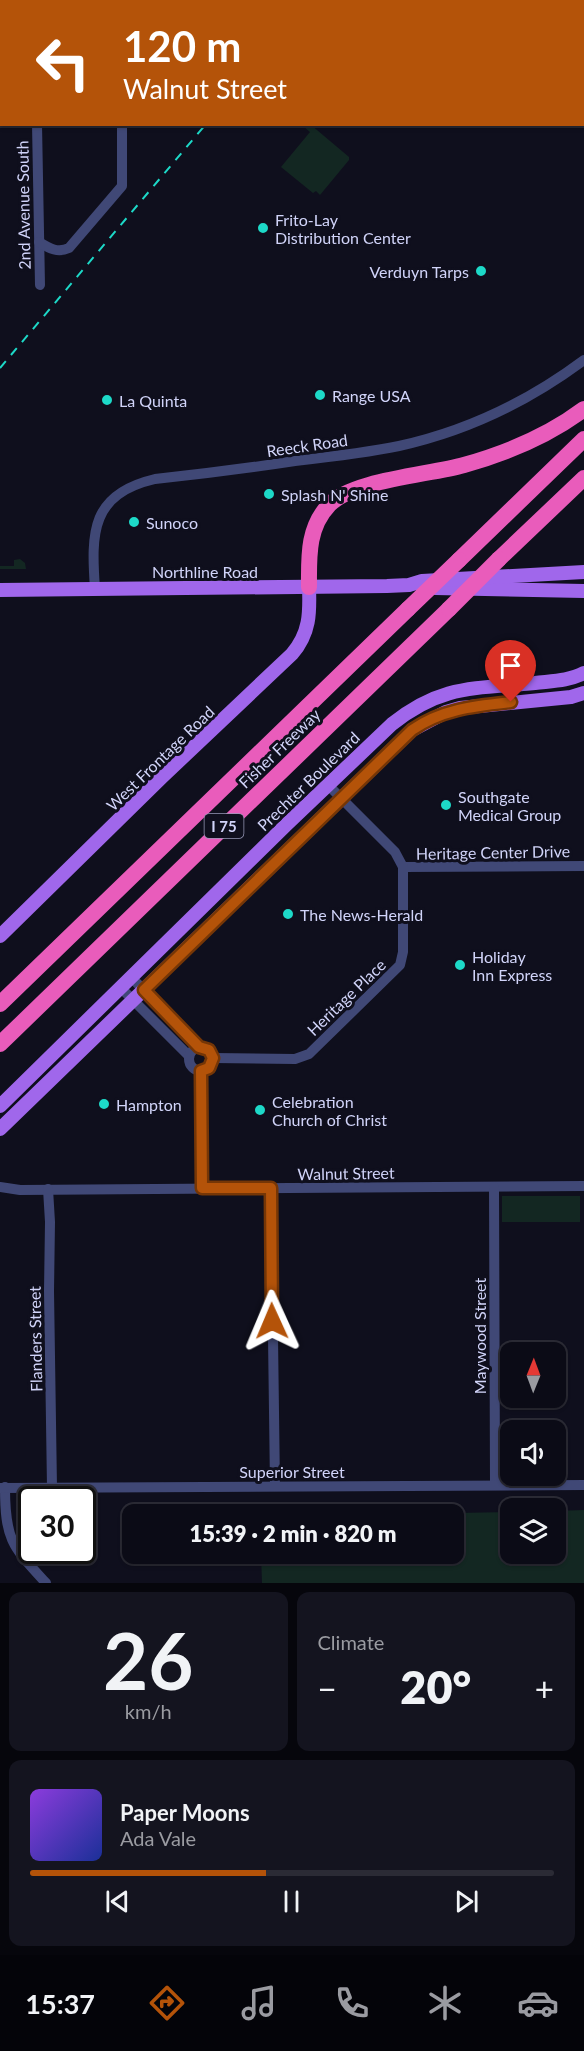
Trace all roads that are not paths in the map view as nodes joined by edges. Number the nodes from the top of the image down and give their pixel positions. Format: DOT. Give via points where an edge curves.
graph roads {
  1 [pos="37,126"];
  2 [pos="122,126"];
  3 [pos="39,242"];
  4 [pos="40,285"];
  5 [pos="584,360"];
  6 [pos="584,409"];
  7 [pos="584,440"];
  8 [pos="584,478"];
  9 [pos="584,572"];
  10 [pos="410,585"];
  11 [pos="309,587"];
  12 [pos="95,588"];
  13 [pos="0,590"];
  14 [pos="584,591"];
  15 [pos="584,673"];
  16 [pos="532,683"];
  17 [pos="584,693"];
  18 [pos="535,700"];
  19 [pos="411,709"];
  20 [pos="421,724"];
  21 [pos="328,785"];
  22 [pos="341,798"];
  23 [pos="286,825"];
  24 [pos="584,866"];
  25 [pos="402,867"];
  26 [pos="265,872"];
  27 [pos="222,888"];
  28 [pos="235,902"];
  29 [pos="0,936"];
  30 [pos="131,976"];
  31 [pos="120,987"];
  32 [pos="144,990"];
  33 [pos="133,1000"];
  34 [pos="0,1004"];
  35 [pos="97,1010"];
  36 [pos="107,1025"];
  37 [pos="63,1042"];
  38 [pos="0,1044"];
  39 [pos="199,1047"];
  40 [pos="76,1055"];
  41 [pos="189,1056"];
  42 [pos="213,1058"];
  43 [pos="201,1071"];
  44 [pos="30,1074"];
  45 [pos="42,1088"];
  46 [pos="0,1106"];
  47 [pos="0,1129"];
  48 [pos="584,1186"];
  49 [pos="0,1187"];
  50 [pos="494,1187"];
  51 [pos="202,1188"];
  52 [pos="271,1188"];
  53 [pos="48,1190"];
  54 [pos="495,1485"];
  55 [pos="584,1485"];
  56 [pos="52,1486"];
  57 [pos="274,1486"];
  58 [pos="2,1488"];
  59 [pos="18,1488"];
  60 [pos="96,1488"];
  61 [pos="46,1583"];
  1 -- 3 [label="street, 2nd Avenue South"];
  2 -- 3 [label="street" via="122,186 69,248 50,249"];
  3 -- 4 [label="street, 2nd Avenue South"];
  5 -- 12 [label="street, Reeck Road" via="519,402 427,438 356,453 155,479 129,487 108,504 97,525 93,546"];
  6 -- 11 [label="highway" via="554,429 506,452 454,468 359,487 337,497 322,512 313,531"];
  7 -- 34 [label="highway, Fisher Freeway / I 75, bridge"];
  8 -- 38 [label="highway, Fisher Freeway / I 75, bridge"];
  9 -- 10 [label="main road, Northline Road" via="422,581"];
  10 -- 11 [label="main road, Northline Road"];
  10 -- 14 [label="main road, Northline Road"];
  11 -- 12 [label="main road, Northline Road"];
  11 -- 29 [label="main road, West Frontage Road" via="309,622 292,654"];
  12 -- 13 [label="main road, Northline Road"];
  15 -- 16 [label="main road, Prechter Boulevard"];
  16 -- 18 [label="main road" via="528,692"];
  16 -- 19 [label="main road, Prechter Boulevard" via="457,690"];
  17 -- 18 [label="main road"];
  18 -- 20 [label="main road" via="460,708"];
  19 -- 20 [label="main road" via="420,713"];
  19 -- 21 [label="main road, Prechter Boulevard"];
  20 -- 22 [label="main road"];
  21 -- 22 [label="street"];
  21 -- 23 [label="main road, Prechter Boulevard"];
  22 -- 25 [label="street" via="395,852"];
  22 -- 26 [label="main road"];
  23 -- 26 [label="main road" via="294,825 297,831 269,860"];
  23 -- 27 [label="main road, Prechter Boulevard"];
  24 -- 25 [label="street, Heritage Center Drive"];
  25 -- 42 [label="street, Heritage Place" via="403,952 393,973 309,1054 295,1059"];
  26 -- 28 [label="main road"];
  27 -- 28 [label="main road" via="223,900"];
  27 -- 30 [label="main road, Prechter Boulevard"];
  28 -- 32 [label="main road"];
  30 -- 31 [label="main road, Prechter Boulevard"];
  30 -- 32 [label="street"];
  31 -- 33 [label="street"];
  31 -- 35 [label="main road, Prechter Boulevard"];
  32 -- 33 [label="main road"];
  32 -- 39 [label="street"];
  33 -- 36 [label="main road"];
  33 -- 41 [label="street"];
  35 -- 36 [label="main road" via="106,1016"];
  35 -- 37 [label="main road, Prechter Boulevard"];
  36 -- 40 [label="main road"];
  37 -- 40 [label="main road" via="68,1055"];
  37 -- 44 [label="main road, Prechter Boulevard"];
  39 -- 41 [label="street"];
  39 -- 42 [label="street" via="209,1050"];
  40 -- 45 [label="main road"];
  41 -- 43 [label="street" via="191,1067"];
  42 -- 43 [label="street" via="209,1068"];
  43 -- 51 [label="street"];
  44 -- 45 [label="main road"];
  44 -- 46 [label="main road, Prechter Boulevard"];
  45 -- 47 [label="main road"];
  48 -- 50 [label="street, Walnut Street"];
  49 -- 53 [label="street, Walnut Street"];
  50 -- 52 [label="street, Walnut Street"];
  50 -- 54 [label="street, Maywood Street"];
  51 -- 52 [label="street, Walnut Street"];
  51 -- 53 [label="street, Walnut Street"];
  52 -- 57 [label="street"];
  53 -- 56 [label="street, Flanders Street"];
  54 -- 55 [label="street, Superior Street"];
  54 -- 57 [label="street, Superior Street"];
  57 -- 60 [label="street, Superior Street"];
  58 -- 59 [label="street, Superior Street"];
  58 -- 61 [label="street" via="10,1537"];
}
